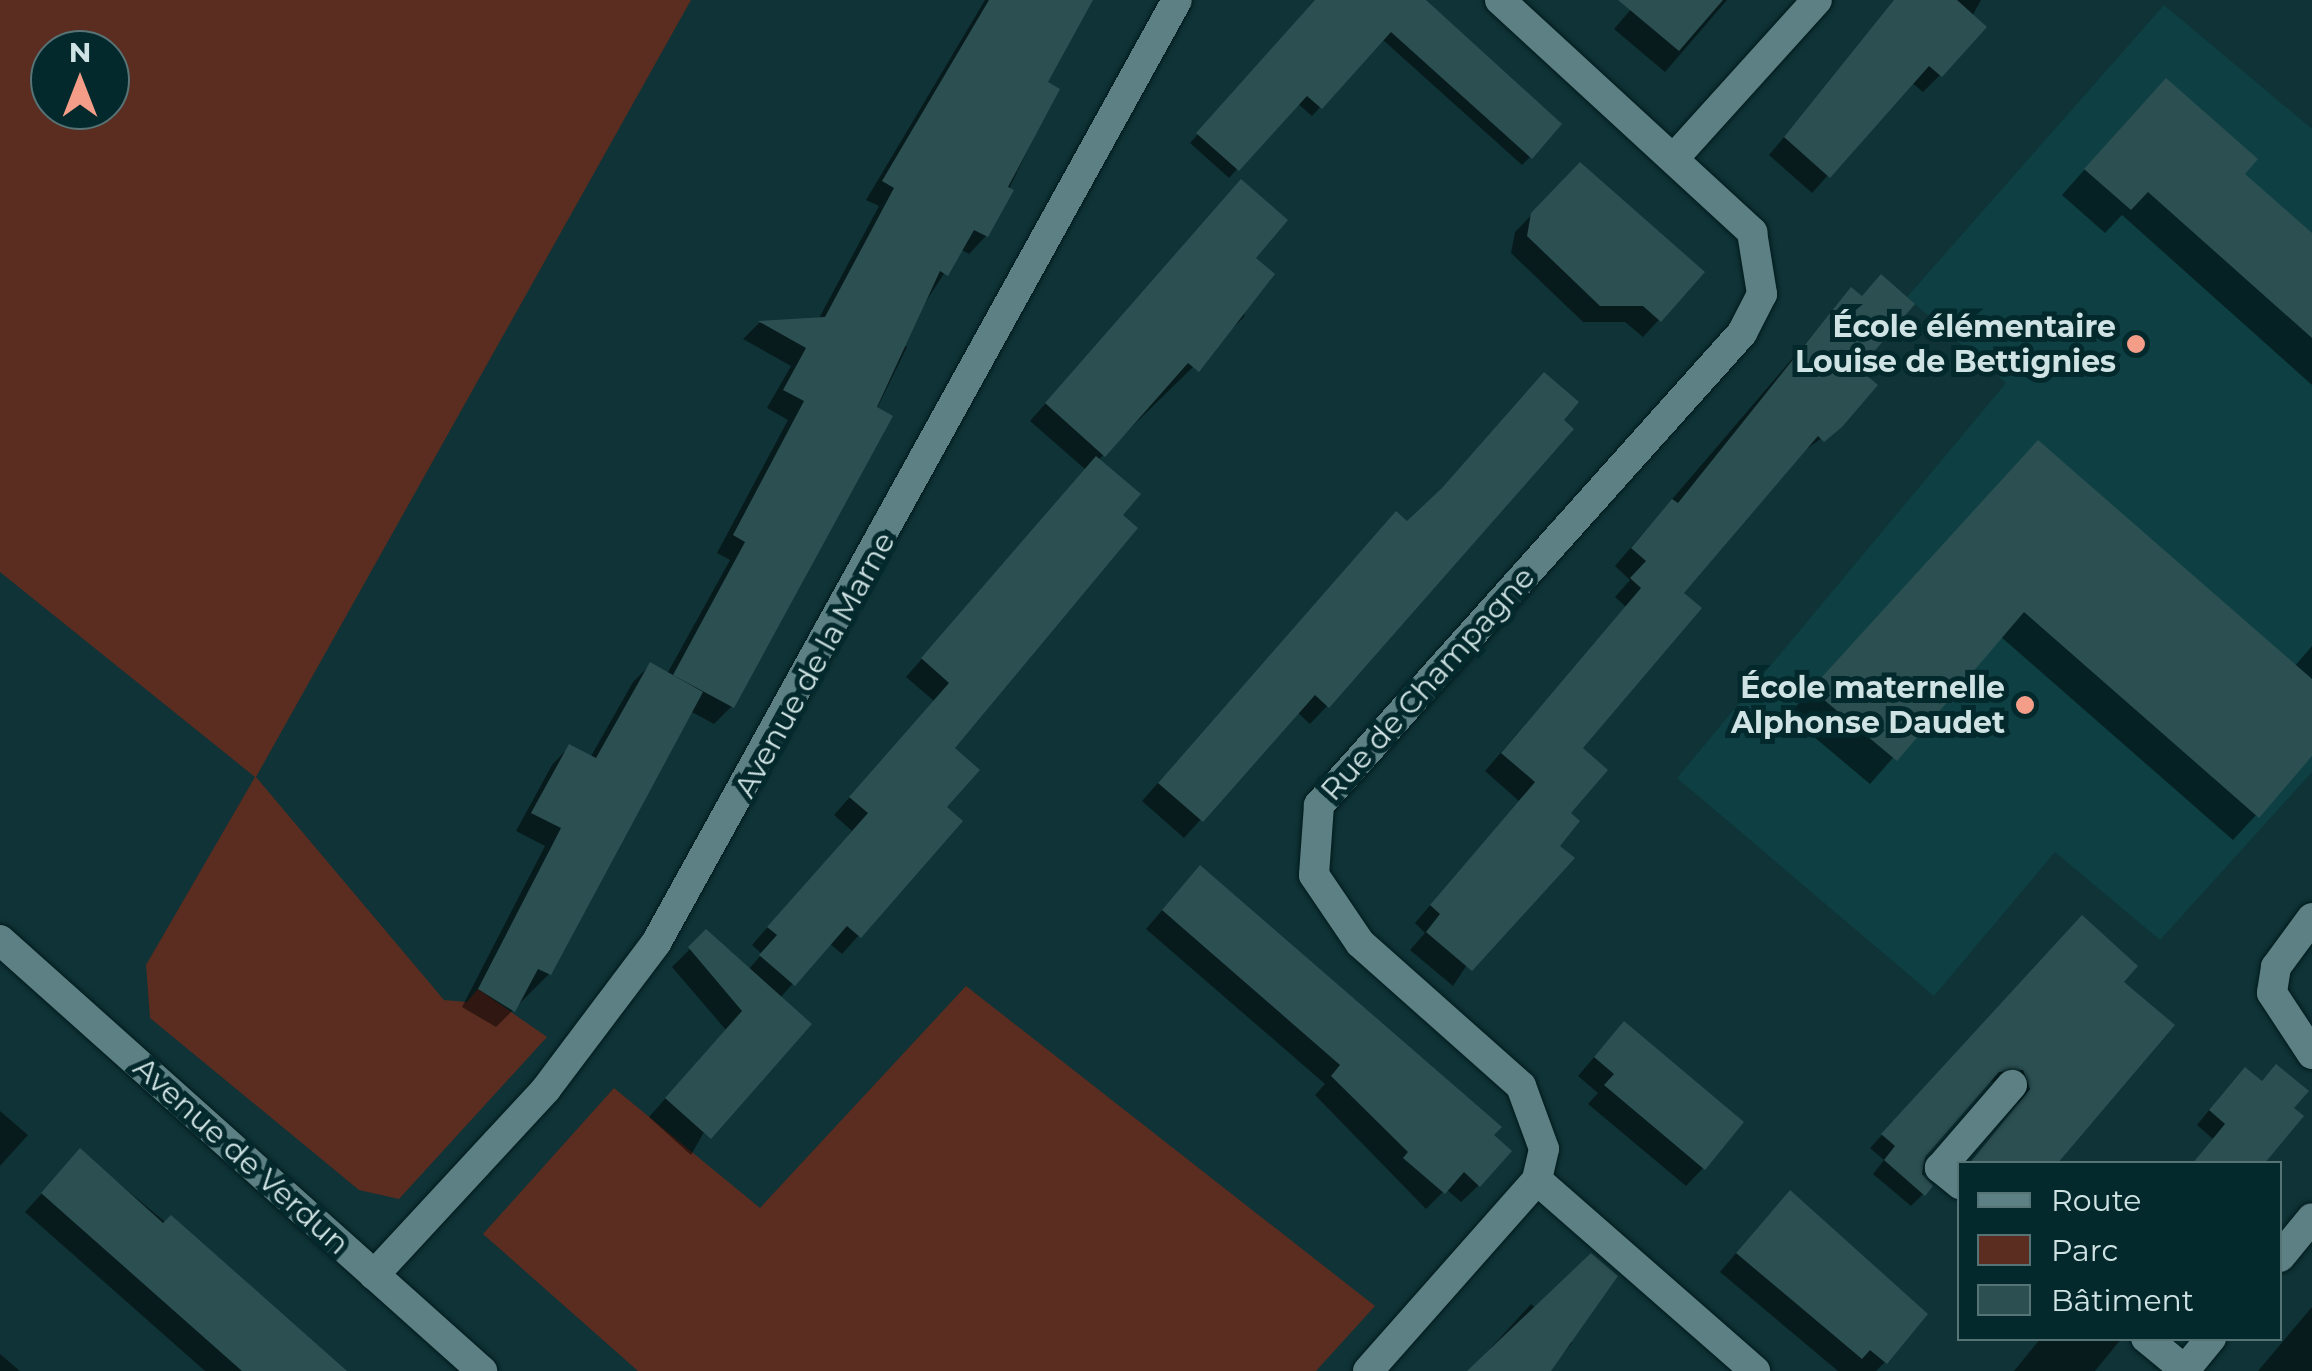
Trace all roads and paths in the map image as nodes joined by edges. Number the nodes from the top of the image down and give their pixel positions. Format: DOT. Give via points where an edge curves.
graph roads {
  1 [pos="1177,0"];
  2 [pos="1500,0"];
  3 [pos="1817,0"];
  4 [pos="1676,156"];
  5 [pos="2312,918"];
  6 [pos="0,940"];
  7 [pos="2312,1054"];
  8 [pos="2012,1085"];
  9 [pos="1537,1180"];
  10 [pos="1957,1182"];
  11 [pos="2312,1218"];
  12 [pos="2282,1255"];
  13 [pos="374,1275"];
  14 [pos="2150,1341"];
  15 [pos="2208,1341"];
  16 [pos="2184,1370"];
  17 [pos="482,1371"];
  18 [pos="1368,1371"];
  19 [pos="1755,1371"];
  1 -- 13 [label="street, Avenue de la Marne" via="666,928 546,1089"];
  2 -- 4 [label="street, Rue de Champagne"];
  3 -- 4 [label="street"];
  4 -- 9 [label="street, Rue de Champagne" via="1752,232 1762,294 1742,333 1318,806 1310,845 1332,912 1520,1086 1544,1149"];
  5 -- 7 [label="street" via="2276,967 2272,993"];
  6 -- 13 [label="street, Avenue de Verdun"];
  8 -- 10 [label="street" via="1940,1168"];
  9 -- 18 [label="street"];
  9 -- 19 [label="street"];
  11 -- 12 [label="street"];
  13 -- 17 [label="street, Avenue de Verdun"];
  14 -- 16 [label="street"];
  15 -- 16 [label="street"];
}
